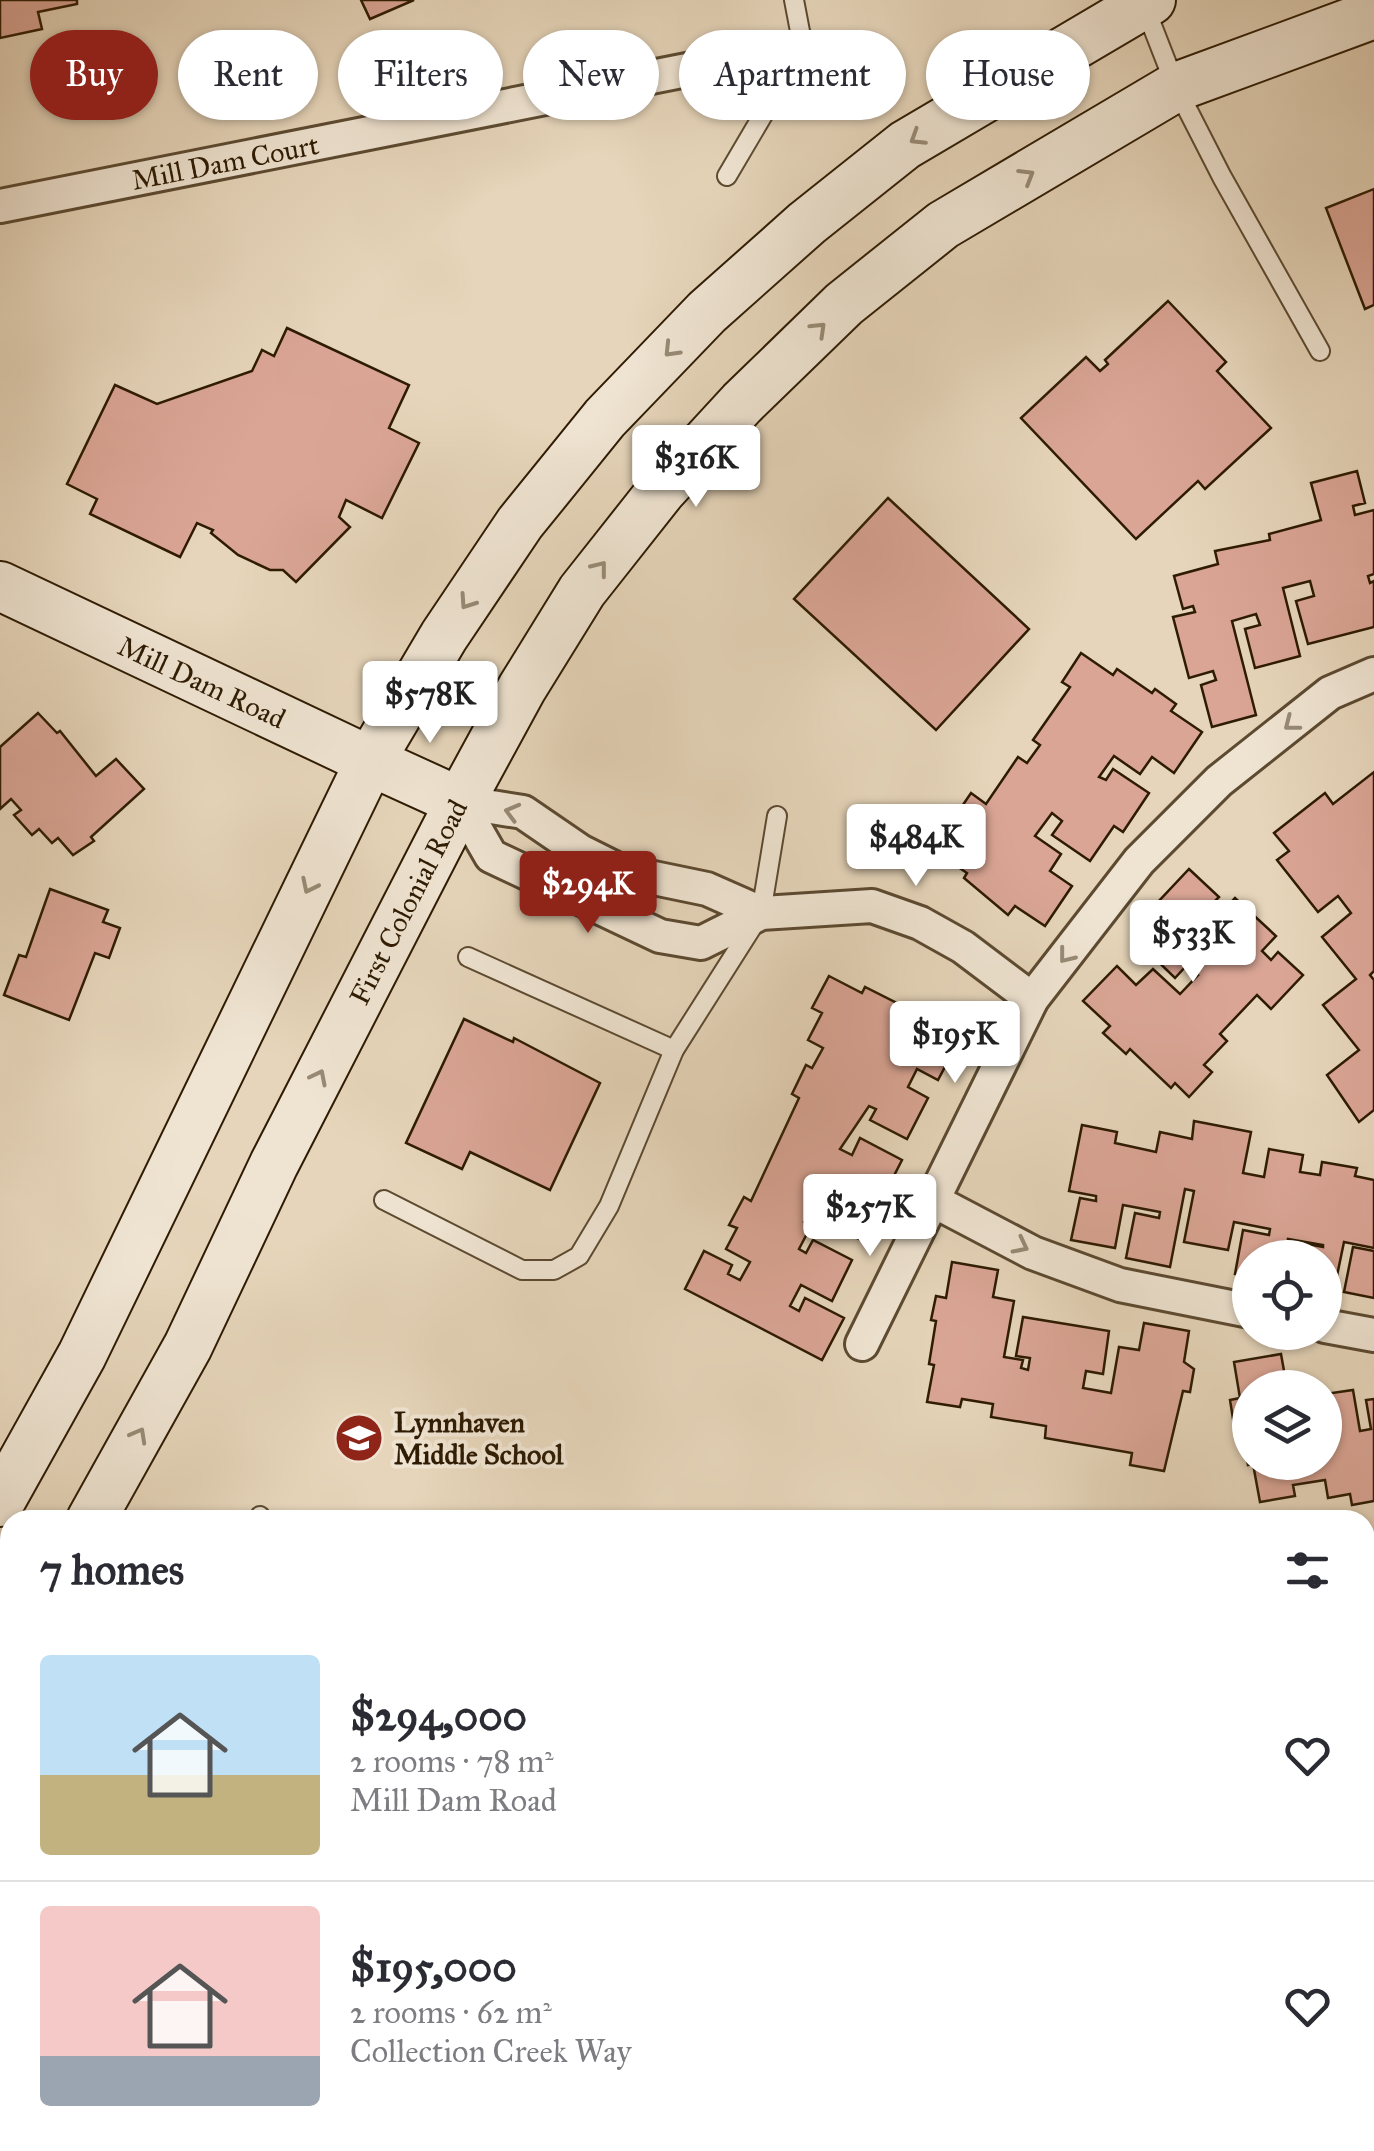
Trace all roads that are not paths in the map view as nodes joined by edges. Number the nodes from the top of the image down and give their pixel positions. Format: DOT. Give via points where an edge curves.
graph roads {
  1 [pos="794,0"];
  2 [pos="1145,1"];
  3 [pos="1374,14"];
  4 [pos="800,30"];
  5 [pos="679,72"];
  6 [pos="1176,87"];
  7 [pos="760,120"];
  8 [pos="727,176"];
  9 [pos="0,206"];
  10 [pos="1320,351"];
  11 [pos="0,586"];
  12 [pos="1374,674"];
  13 [pos="370,761"];
  14 [pos="460,802"];
  15 [pos="777,816"];
  16 [pos="761,913"];
  17 [pos="468,957"];
  18 [pos="1032,999"];
  19 [pos="674,1050"];
  20 [pos="384,1200"];
  21 [pos="934,1202"];
  22 [pos="1232,1307"];
  23 [pos="1342,1329"];
  24 [pos="1374,1335"];
  25 [pos="862,1344"];
  26 [pos="0,1502"];
  27 [pos="97,1510"];
  1 -- 4 [label="lane"];
  2 -- 6 [label="lane"];
  2 -- 13 [label="main road, one-way" via="905,145 707,312 604,418 520,523"];
  3 -- 6 [label="main road, First Colonial Road"];
  5 -- 9 [label="street, Mill Dam Court"];
  6 -- 10 [label="lane"];
  14 -- 6 [label="main road, First Colonial Road, one-way" via="582,591 742,403 844,304 943,226"];
  7 -- 8 [label="lane"];
  11 -- 13 [label="main road, Mill Dam Road"];
  12 -- 18 [label="street, one-way" via="1330,693 1219,780 1138,861"];
  13 -- 14 [label="main road, Mill Dam Road"];
  13 -- 26 [label="main road, one-way" via="82,1356"];
  16 -- 14 [label="street, Mill Dam Road, one-way" via="707,890 620,871 523,812"];
  14 -- 16 [label="street, Mill Dam Road" via="492,856 660,936 700,943"];
  27 -- 14 [label="main road, First Colonial Road, one-way" via="188,1346"];
  15 -- 16 [label="lane"];
  16 -- 18 [label="street, Mill Dam Road" via="872,906 963,947"];
  16 -- 19 [label="lane"];
  17 -- 19 [label="lane"];
  18 -- 21 [label="street"];
  19 -- 20 [label="lane" via="609,1206 579,1256 554,1270 522,1270"];
  21 -- 22 [label="street, one-way" via="1034,1253 1120,1285"];
  21 -- 25 [label="street"];
  23 -- 24 [label="street"];
}
